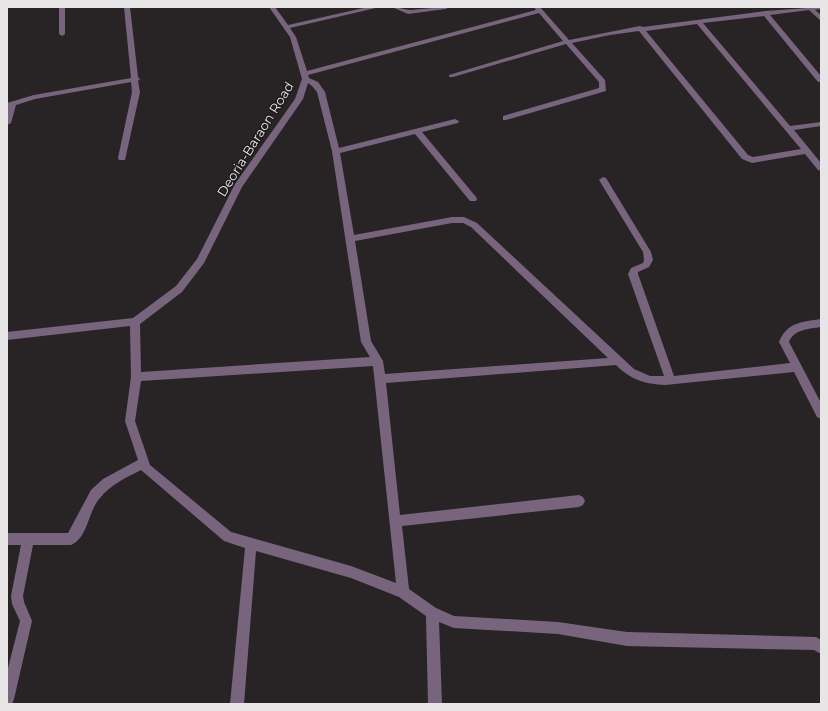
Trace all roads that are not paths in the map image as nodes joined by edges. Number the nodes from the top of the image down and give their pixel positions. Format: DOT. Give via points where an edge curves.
graph roads {
  1 [pos="62,7"];
  2 [pos="128,7"];
  3 [pos="272,7"];
  4 [pos="377,7"];
  5 [pos="395,7"];
  6 [pos="442,7"];
  7 [pos="820,7"];
  8 [pos="810,8"];
  9 [pos="539,9"];
  10 [pos="765,13"];
  11 [pos="821,19"];
  12 [pos="698,21"];
  13 [pos="286,27"];
  14 [pos="640,28"];
  15 [pos="62,34"];
  16 [pos="567,42"];
  17 [pos="306,76"];
  18 [pos="451,76"];
  19 [pos="136,79"];
  20 [pos="821,80"];
  21 [pos="10,104"];
  22 [pos="506,118"];
  23 [pos="455,121"];
  24 [pos="7,123"];
  25 [pos="821,124"];
  26 [pos="787,129"];
  27 [pos="417,131"];
  28 [pos="336,151"];
  29 [pos="806,151"];
  30 [pos="122,158"];
  31 [pos="821,168"];
  32 [pos="603,180"];
  33 [pos="474,199"];
  34 [pos="349,239"];
  35 [pos="135,322"];
  36 [pos="821,323"];
  37 [pos="7,336"];
  38 [pos="378,361"];
  39 [pos="619,361"];
  40 [pos="797,367"];
  41 [pos="136,376"];
  42 [pos="380,379"];
  43 [pos="670,380"];
  44 [pos="821,414"];
  45 [pos="144,462"];
  46 [pos="580,501"];
  47 [pos="396,521"];
  48 [pos="7,539"];
  49 [pos="28,539"];
  50 [pos="251,544"];
  51 [pos="403,592"];
  52 [pos="432,613"];
  53 [pos="821,647"];
  54 [pos="7,699"];
  55 [pos="237,704"];
  56 [pos="435,704"];
  1 -- 15 [label="street"];
  2 -- 19 [label="street"];
  3 -- 13 [label="street, Deoria-Baraon Road"];
  4 -- 13 [label="street"];
  5 -- 6 [label="street" via="408,12"];
  7 -- 8 [label="street"];
  8 -- 10 [label="street"];
  8 -- 11 [label="street"];
  9 -- 16 [label="street"];
  9 -- 17 [label="street"];
  10 -- 12 [label="street"];
  10 -- 20 [label="street"];
  12 -- 14 [label="street"];
  12 -- 26 [label="street"];
  13 -- 17 [label="street, Deoria-Baraon Road" via="293,37"];
  14 -- 16 [label="street"];
  14 -- 29 [label="street" via="745,157 752,160"];
  16 -- 18 [label="street"];
  16 -- 22 [label="street" via="602,82 603,89"];
  17 -- 28 [label="street" via="321,92"];
  17 -- 35 [label="street, Deoria-Baraon Road" via="299,99 238,186 201,260 179,289"];
  19 -- 21 [label="street"];
  19 -- 30 [label="street" via="136,92"];
  21 -- 24 [label="street"];
  23 -- 27 [label="street"];
  25 -- 26 [label="street"];
  26 -- 29 [label="street"];
  27 -- 28 [label="street"];
  27 -- 33 [label="street"];
  28 -- 34 [label="street"];
  29 -- 31 [label="street"];
  32 -- 43 [label="street" via="647,252 649,260 646,265 634,270 634,274"];
  34 -- 38 [label="street" via="366,342"];
  34 -- 39 [label="street" via="464,220 474,225"];
  35 -- 37 [label="street, Deoria-Baraon Road"];
  35 -- 41 [label="street"];
  36 -- 40 [label="street" via="791,329 786,335 784,342"];
  38 -- 41 [label="street"];
  38 -- 42 [label="street"];
  39 -- 42 [label="street"];
  39 -- 43 [label="street" via="630,372 649,380"];
  40 -- 43 [label="street"];
  40 -- 44 [label="street"];
  41 -- 45 [label="street" via="130,421"];
  42 -- 47 [label="street"];
  45 -- 49 [label="street" via="100,489 91,498 72,538"];
  45 -- 50 [label="street" via="146,468 228,537"];
  46 -- 47 [label="street"];
  47 -- 51 [label="street"];
  48 -- 49 [label="street"];
  49 -- 54 [label="street" via="17,600 26,621"];
  50 -- 51 [label="street" via="350,572"];
  50 -- 55 [label="street"];
  51 -- 52 [label="street"];
  52 -- 53 [label="street" via="454,622 558,628 627,639 816,644"];
  52 -- 56 [label="street"];
}
